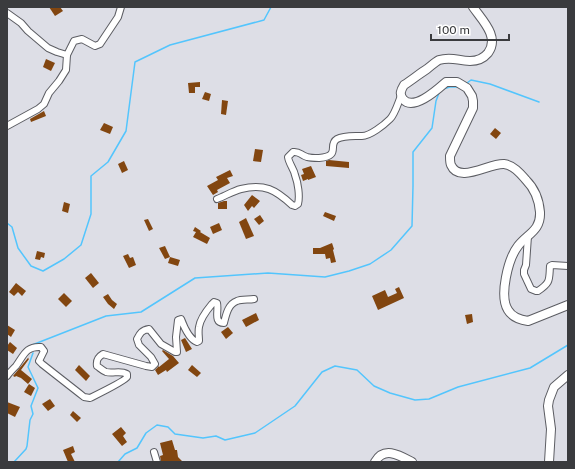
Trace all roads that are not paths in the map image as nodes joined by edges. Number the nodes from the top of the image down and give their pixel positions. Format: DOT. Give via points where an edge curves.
graph roads {
  1 [pos="121,7"];
  2 [pos="474,7"];
  3 [pos="7,13"];
  4 [pos="67,55"];
  5 [pos="401,96"];
  6 [pos="7,126"];
  7 [pos="217,199"];
  8 [pos="528,236"];
  9 [pos="568,266"];
  10 [pos="254,299"];
  11 [pos="568,305"];
  12 [pos="568,375"];
  13 [pos="7,376"];
  14 [pos="154,452"];
  15 [pos="156,462"];
  16 [pos="375,462"];
  17 [pos="412,462"];
  18 [pos="549,462"];
  1 -- 4 [label="street" via="100,44 95,46 82,39 74,41"];
  2 -- 5 [label="main road" via="490,30 492,39 490,50 485,57 481,60 447,58 438,61 404,85"];
  3 -- 4 [label="street" via="48,48"];
  4 -- 6 [label="street" via="66,70 44,104"];
  5 -- 7 [label="street" via="391,118 365,136 336,139 330,156 306,157 293,152 288,157 298,189 299,200 295,206 269,188 257,186 240,189"];
  5 -- 8 [label="main road" via="405,102 417,102 428,97 446,82 457,82 467,88 472,96 472,108 450,156 451,165 455,171 465,174 492,165 504,164 520,173 534,189 540,211 538,225"];
  8 -- 9 [label="street" via="524,274 533,291 538,291 550,279 550,266"];
  8 -- 11 [label="main road" via="518,246 508,268 504,293 508,311 528,321"];
  10 -- 13 [label="street" via="237,301 231,306 222,324 217,318 218,306 214,302 199,325 198,342 187,332 181,319 178,320 177,352 161,344 149,329 144,329 137,339 155,364 152,367 146,366 103,354 96,363 101,370 107,373 124,372 127,376 90,398 84,397 39,361 44,351 41,347 27,350"];
  12 -- 18 [label="main road" via="554,387 549,400"];
  14 -- 15 [label="street"];
  16 -- 17 [label="main road" via="379,456 387,452"];
}
